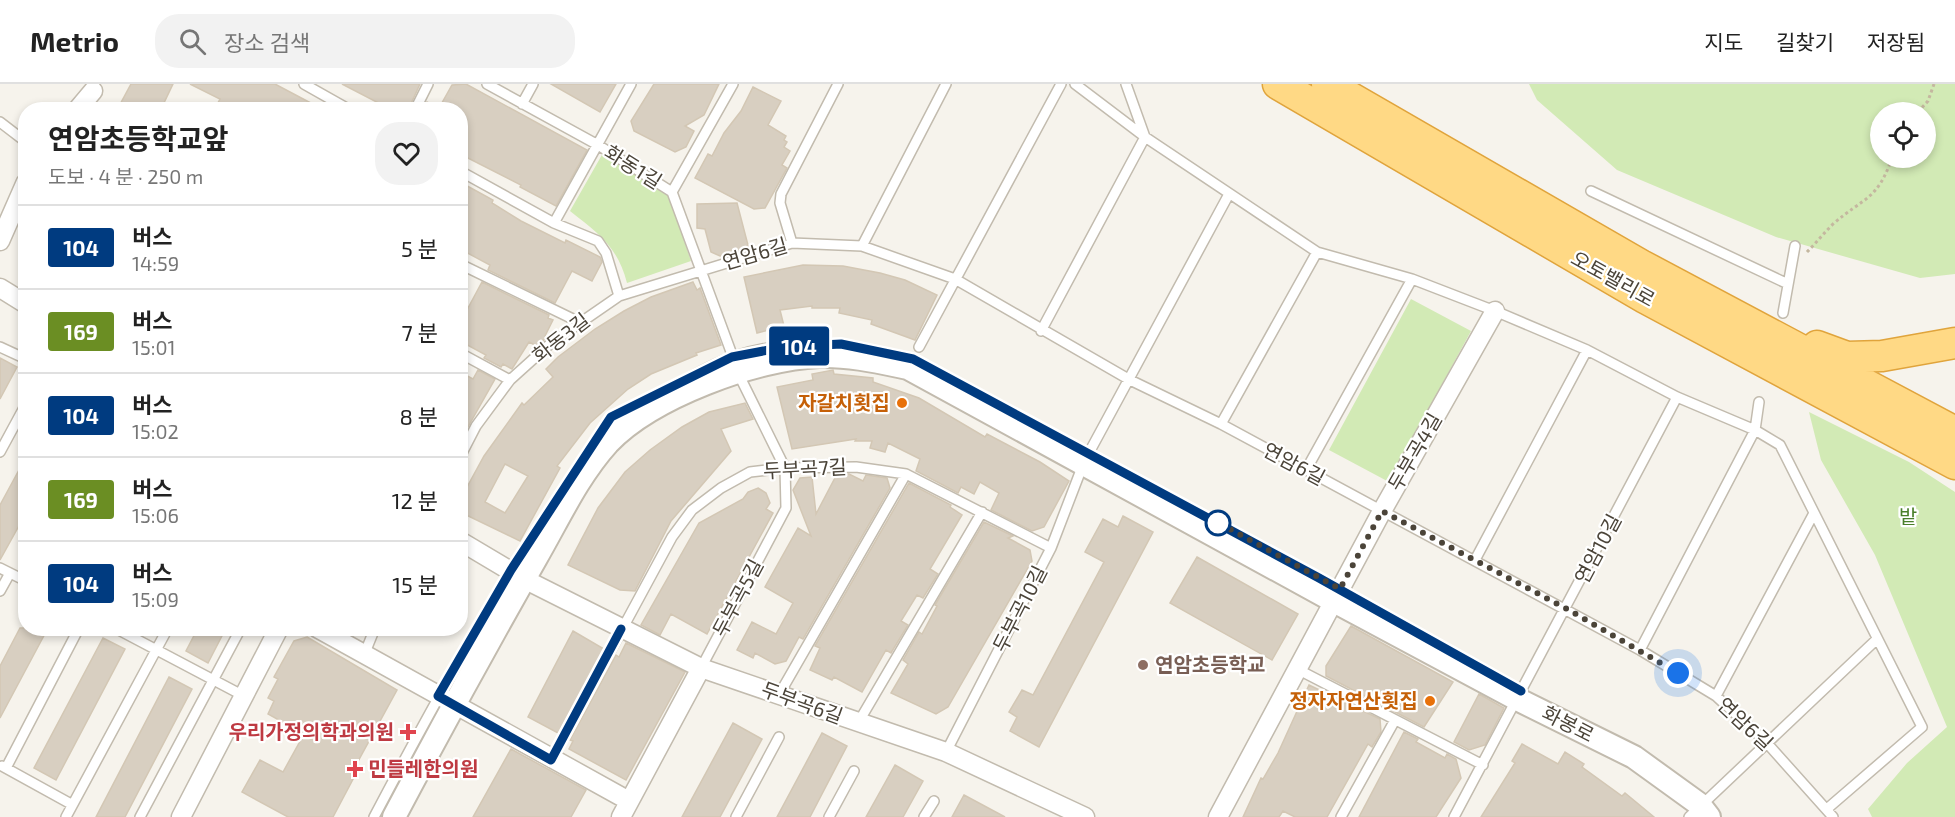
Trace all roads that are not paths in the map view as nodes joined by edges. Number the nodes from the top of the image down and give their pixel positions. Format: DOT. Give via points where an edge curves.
graph roads {
  1 [pos="304,84"];
  2 [pos="428,84"];
  3 [pos="487,84"];
  4 [pos="533,84"];
  5 [pos="631,84"];
  6 [pos="733,84"];
  7 [pos="838,84"];
  8 [pos="946,84"];
  9 [pos="1061,84"];
  10 [pos="1075,84"];
  11 [pos="1126,84"];
  12 [pos="1278,84"];
  13 [pos="1327,84"];
  14 [pos="1355,84"];
  15 [pos="94,86"];
  16 [pos="83,102"];
  17 [pos="336,102"];
  18 [pos="419,102"];
  19 [pos="522,104"];
  20 [pos="0,122"];
  21 [pos="1396,126"];
  22 [pos="18,136"];
  23 [pos="1145,137"];
  24 [pos="597,145"];
  25 [pos="468,175"];
  26 [pos="672,192"];
  27 [pos="1591,192"];
  28 [pos="1229,194"];
  29 [pos="18,200"];
  30 [pos="554,223"];
  31 [pos="0,241"];
  32 [pos="792,243"];
  33 [pos="862,246"];
  34 [pos="1796,246"];
  35 [pos="1317,252"];
  36 [pos="468,268"];
  37 [pos="702,270"];
  38 [pos="955,279"];
  39 [pos="1412,279"];
  40 [pos="1788,284"];
  41 [pos="0,288"];
  42 [pos="619,296"];
  43 [pos="18,299"];
  44 [pos="1496,311"];
  45 [pos="1783,313"];
  46 [pos="1744,320"];
  47 [pos="579,322"];
  48 [pos="1041,331"];
  49 [pos="1955,343"];
  50 [pos="0,346"];
  51 [pos="919,347"];
  52 [pos="1587,350"];
  53 [pos="18,355"];
  54 [pos="468,357"];
  55 [pos="735,365"];
  56 [pos="944,375"];
  57 [pos="510,380"];
  58 [pos="1130,380"];
  59 [pos="954,381"];
  60 [pos="1677,397"];
  61 [pos="1759,402"];
  62 [pos="18,419"];
  63 [pos="1221,424"];
  64 [pos="1890,427"];
  65 [pos="1755,430"];
  66 [pos="1955,432"];
  67 [pos="468,437"];
  68 [pos="0,452"];
  69 [pos="1087,458"];
  70 [pos="1955,464"];
  71 [pos="785,468"];
  72 [pos="1306,470"];
  73 [pos="906,474"];
  74 [pos="1955,476"];
  75 [pos="1382,511"];
  76 [pos="982,512"];
  77 [pos="1814,513"];
  78 [pos="468,546"];
  79 [pos="1051,548"];
  80 [pos="1475,560"];
  81 [pos="0,568"];
  82 [pos="10,573"];
  83 [pos="18,575"];
  84 [pos="517,575"];
  85 [pos="0,591"];
  86 [pos="1337,595"];
  87 [pos="1567,609"];
  88 [pos="621,629"];
  89 [pos="75,636"];
  90 [pos="130,636"];
  91 [pos="164,636"];
  92 [pos="237,636"];
  93 [pos="275,636"];
  94 [pos="331,636"];
  95 [pos="372,636"];
  96 [pos="1431,640"];
  97 [pos="1876,640"];
  98 [pos="1441,646"];
  99 [pos="156,650"];
  100 [pos="1640,650"];
  101 [pos="364,655"];
  102 [pos="701,668"];
  103 [pos="1297,669"];
  104 [pos="213,680"];
  105 [pos="780,693"];
  106 [pos="242,695"];
  107 [pos="1519,695"];
  108 [pos="1716,696"];
  109 [pos="446,700"];
  110 [pos="1395,720"];
  111 [pos="858,723"];
  112 [pos="779,737"];
  113 [pos="1766,742"];
  114 [pos="946,752"];
  115 [pos="551,760"];
  116 [pos="1482,765"];
  117 [pos="3,767"];
  118 [pos="854,771"];
  119 [pos="934,801"];
  120 [pos="71,804"];
  121 [pos="625,809"];
  122 [pos="1699,813"];
  123 [pos="1830,813"];
  124 [pos="66,817"];
  125 [pos="140,817"];
  126 [pos="181,817"];
  127 [pos="374,817"];
  128 [pos="394,817"];
  129 [pos="736,817"];
  130 [pos="829,817"];
  131 [pos="924,817"];
  132 [pos="1085,817"];
  133 [pos="1218,817"];
  134 [pos="1341,817"];
  135 [pos="1454,817"];
  1 -- 17 [label="lane"];
  2 -- 18 [label="lane"];
  3 -- 19 [label="lane, 화동1길"];
  4 -- 19 [label="lane"];
  5 -- 24 [label="lane"];
  6 -- 26 [label="lane"];
  7 -- 32 [label="lane" via="781,194"];
  8 -- 33 [label="lane"];
  9 -- 38 [label="lane"];
  10 -- 23 [label="lane"];
  11 -- 23 [label="lane"];
  12 -- 64 [label="highway, 오토밸리로" via="1646,298"];
  13 -- 21 [label="highway, 오토밸리로"];
  14 -- 21 [label="highway"];
  15 -- 16 [label="street"];
  19 -- 24 [label="lane, 화동1길"];
  20 -- 22 [label="lane"];
  21 -- 46 [label="highway, 오토밸리로"];
  23 -- 28 [label="lane"];
  23 -- 48 [label="lane"];
  24 -- 26 [label="lane, 화동1길"];
  24 -- 30 [label="lane"];
  25 -- 30 [label="lane"];
  26 -- 37 [label="lane, 화동1길"];
  27 -- 40 [label="lane"];
  28 -- 35 [label="lane"];
  28 -- 58 [label="lane, 두부곡10길"];
  29 -- 31 [label="street"];
  30 -- 42 [label="lane" via="598,241"];
  32 -- 33 [label="lane, 연암6길"];
  32 -- 37 [label="lane, 연암6길"];
  33 -- 38 [label="lane, 연암6길"];
  34 -- 40 [label="lane"];
  35 -- 39 [label="lane"];
  35 -- 63 [label="lane"];
  36 -- 47 [label="lane"];
  37 -- 42 [label="lane, 화동3길"];
  37 -- 55 [label="lane, 화동1길"];
  38 -- 48 [label="lane, 연암6길"];
  38 -- 51 [label="lane"];
  39 -- 44 [label="lane"];
  39 -- 72 [label="lane"];
  40 -- 45 [label="lane"];
  41 -- 43 [label="street"];
  42 -- 47 [label="lane, 화동3길"];
  44 -- 52 [label="lane"];
  44 -- 75 [label="street, 두부곡4길"];
  46 -- 49 [label="highway" via="1847,357 1882,356"];
  46 -- 66 [label="highway, 오토밸리로"];
  47 -- 57 [label="lane, 화동3길"];
  48 -- 58 [label="lane, 연암6길"];
  50 -- 53 [label="lane"];
  52 -- 60 [label="lane"];
  52 -- 80 [label="lane"];
  54 -- 57 [label="lane"];
  55 -- 56 [label="lane" via="784,347 841,344 913,359"];
  55 -- 69 [label="street, 화봉로" via="817,356 909,367"];
  55 -- 71 [label="lane, 두부곡5길"];
  55 -- 84 [label="street, 화봉로" via="661,404 609,443"];
  57 -- 67 [label="lane, 화동3길"];
  58 -- 63 [label="lane, 연암6길"];
  58 -- 69 [label="lane, 두부곡10길"];
  59 -- 69 [label="lane"];
  60 -- 65 [label="lane"];
  60 -- 87 [label="lane, 연암10길"];
  61 -- 65 [label="lane"];
  62 -- 68 [label="lane"];
  63 -- 72 [label="lane, 연암6길"];
  64 -- 70 [label="highway, 오토밸리로"];
  64 -- 74 [label="highway"];
  65 -- 77 [label="lane" via="1780,445"];
  65 -- 100 [label="lane"];
  69 -- 79 [label="lane, 두부곡10길"];
  69 -- 86 [label="street, 화봉로"];
  71 -- 73 [label="lane, 두부곡7길" via="856,467"];
  71 -- 88 [label="lane, 두부곡7길" via="750,472 692,510 672,537"];
  71 -- 102 [label="lane, 두부곡5길" via="786,508"];
  72 -- 75 [label="lane, 연암6길"];
  73 -- 76 [label="lane, 두부곡7길"];
  73 -- 105 [label="lane"];
  75 -- 80 [label="lane, 연암6길"];
  75 -- 86 [label="street, 두부곡4길"];
  76 -- 79 [label="lane, 두부곡7길"];
  76 -- 111 [label="lane"];
  77 -- 97 [label="lane"];
  77 -- 108 [label="lane"];
  78 -- 84 [label="street, 두부곡6길"];
  79 -- 114 [label="lane, 두부곡10길"];
  80 -- 87 [label="lane, 연암6길"];
  81 -- 82 [label="lane"];
  82 -- 83 [label="lane"];
  82 -- 85 [label="lane"];
  84 -- 88 [label="street, 두부곡6길"];
  84 -- 109 [label="street, 화봉로"];
  86 -- 96 [label="lane"];
  86 -- 103 [label="street, 두부곡4길"];
  86 -- 107 [label="street, 화봉로"];
  87 -- 100 [label="lane, 연암6길"];
  87 -- 107 [label="lane, 연암10길"];
  88 -- 102 [label="street, 두부곡6길"];
  88 -- 115 [label="lane, 두부곡7길"];
  89 -- 117 [label="lane"];
  90 -- 99 [label="lane"];
  91 -- 99 [label="lane"];
  92 -- 104 [label="lane"];
  93 -- 106 [label="street"];
  94 -- 101 [label="street"];
  95 -- 101 [label="lane"];
  97 -- 113 [label="lane"];
  97 -- 123 [label="lane" via="1922,727"];
  98 -- 107 [label="lane"];
  99 -- 104 [label="lane"];
  99 -- 120 [label="lane"];
  100 -- 108 [label="lane, 연암6길"];
  101 -- 109 [label="street"];
  102 -- 105 [label="street, 두부곡6길"];
  102 -- 121 [label="street, 두부곡5길"];
  103 -- 110 [label="lane"];
  103 -- 133 [label="street, 두부곡4길"];
  104 -- 106 [label="lane"];
  104 -- 125 [label="lane"];
  105 -- 111 [label="street, 두부곡6길"];
  106 -- 126 [label="street"];
  107 -- 116 [label="lane, 연암10길"];
  107 -- 122 [label="street, 화봉로" via="1634,757"];
  108 -- 113 [label="lane, 연암6길"];
  109 -- 115 [label="street"];
  109 -- 127 [label="lane"];
  109 -- 128 [label="street, 화봉로"];
  110 -- 116 [label="lane"];
  110 -- 134 [label="lane"];
  111 -- 114 [label="street, 두부곡6길"];
  112 -- 129 [label="lane"];
  113 -- 122 [label="lane"];
  113 -- 123 [label="lane, 연암6길"];
  114 -- 132 [label="street, 두부곡6길"];
  115 -- 121 [label="street"];
  116 -- 135 [label="lane, 연암10길"];
  117 -- 120 [label="lane"];
  118 -- 130 [label="lane"];
  119 -- 131 [label="lane"];
  120 -- 124 [label="lane"];
}
